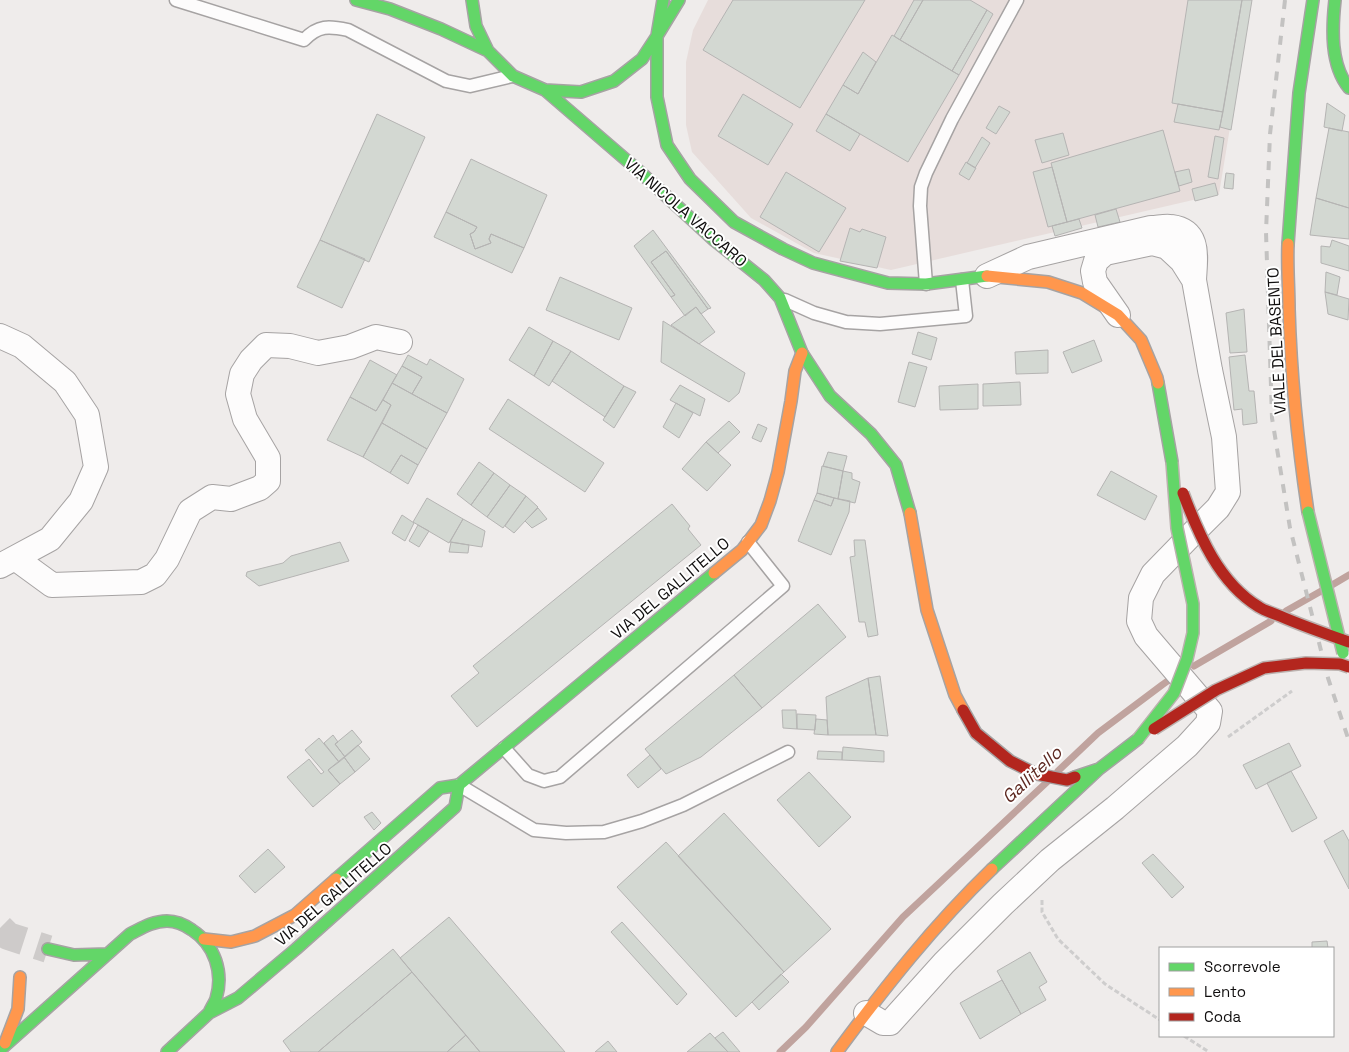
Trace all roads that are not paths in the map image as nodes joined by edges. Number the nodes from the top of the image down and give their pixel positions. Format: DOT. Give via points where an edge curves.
graph roads {
  1 [pos="176,0"];
  2 [pos="356,0"];
  3 [pos="472,0"];
  4 [pos="663,0"];
  5 [pos="679,0"];
  6 [pos="1017,0"];
  7 [pos="1313,0"];
  8 [pos="1335,0"];
  9 [pos="657,36"];
  10 [pos="488,50"];
  11 [pos="513,76"];
  12 [pos="1331,81"];
  13 [pos="1347,86"];
  14 [pos="545,90"];
  15 [pos="1311,94"];
  16 [pos="1297,131"];
  17 [pos="986,276"];
  18 [pos="962,280"];
  19 [pos="1194,280"];
  20 [pos="926,284"];
  21 [pos="780,298"];
  22 [pos="1118,315"];
  23 [pos="0,336"];
  24 [pos="400,342"];
  25 [pos="802,353"];
  26 [pos="1172,462"];
  27 [pos="748,542"];
  28 [pos="7,562"];
  29 [pos="1349,642"];
  30 [pos="1349,672"];
  31 [pos="1138,739"];
  32 [pos="504,748"];
  33 [pos="788,752"];
  34 [pos="1099,769"];
  35 [pos="459,785"];
  36 [pos="204,939"];
  37 [pos="48,949"];
  38 [pos="107,954"];
  39 [pos="20,977"];
  40 [pos="209,1013"];
  41 [pos="866,1013"];
  42 [pos="2,1048"];
  43 [pos="167,1052"];
  44 [pos="837,1052"];
  1 -- 11 [label="lane" via="304,40 312,32 330,26 348,30 446,80 470,86"];
  2 -- 10 [label="main road" via="390,9"];
  3 -- 10 [label="main road" via="476,26"];
  4 -- 9 [label="main road"];
  5 -- 9 [label="main road"];
  6 -- 20 [label="lane" via="952,119 921,187"];
  7 -- 16 [label="main road, VIALE DEL BASENTO" via="1299,93"];
  8 -- 13 [label="main road" via="1332,44"];
  9 -- 14 [label="main road" via="642,59 614,81 581,92"];
  9 -- 20 [label="main road, VIA NICOLA VACCARO" via="657,96 667,145 690,179 734,222 813,263 888,283"];
  10 -- 11 [label="main road"];
  11 -- 14 [label="main road"];
  12 -- 13 [label="main road"];
  14 -- 21 [label="main road, VIA NICOLA VACCARO" via="714,240 764,280"];
  15 -- 16 [label="main road"];
  16 -- 30 [label="main road, VIALE DEL BASENTO, bridge" via="1288,252 1299,454 1308,512"];
  17 -- 18 [label="main road, VIA NICOLA VACCARO"];
  17 -- 19 [label="street, VIA NICOLA VACCARO" via="1028,257 1151,228 1170,227 1182,230 1192,238 1196,254"];
  17 -- 22 [label="main road" via="1048,282 1082,293"];
  18 -- 20 [label="main road, VIA NICOLA VACCARO"];
  18 -- 21 [label="lane" via="966,316 880,324 846,322"];
  19 -- 22 [label="street" via="1182,261 1167,247 1152,243 1105,253 1096,262 1093,271 1095,282"];
  19 -- 41 [label="street, bridge" via="1224,437 1228,492 1218,508 1153,574 1141,598 1139,621 1146,636 1210,711 1208,723 1187,746 1002,904 890,1023 883,1023"];
  21 -- 25 [label="main road, VIA NICOLA VACCARO"];
  22 -- 26 [label="main road" via="1141,340 1157,378"];
  23 -- 28 [label="street" via="22,346 65,382 87,415 96,467 81,501 50,539"];
  24 -- 28 [label="street" via="376,337 350,347 318,353 290,346 266,345 242,374 238,394 245,419 268,458 268,481 260,488 230,499 212,497 190,511 167,559 155,575 141,582 52,585"];
  25 -- 27 [label="main road, VIA DEL GALLITELLO" via="795,371 770,502 761,524"];
  25 -- 34 [label="main road, VIA NICOLA VACCARO" via="830,396 871,434 896,465 928,610 955,695 976,733 1010,761 1036,774 1067,780"];
  26 -- 29 [label="main road, bridge" via="1203,542 1217,566 1238,590 1260,607"];
  26 -- 31 [label="main road, bridge" via="1177,528 1193,604 1193,633 1174,693"];
  27 -- 32 [label="main road, VIA DEL GALLITELLO" via="717,572"];
  27 -- 32 [label="lane" via="783,586 560,778 544,781 528,776"];
  30 -- 31 [label="main road, bridge" via="1340,664 1306,663 1264,668 1216,690"];
  31 -- 34 [label="main road"];
  32 -- 35 [label="main road, VIA DEL GALLITELLO"];
  33 -- 35 [label="lane" via="683,805 604,832 534,830"];
  34 -- 41 [label="main road" via="939,922"];
  35 -- 36 [label="main road, VIA DEL GALLITELLO" via="440,788 295,915 255,936 231,942"];
  35 -- 40 [label="main road, VIA DEL GALLITELLO" via="455,807 238,998"];
  36 -- 38 [label="main road, VIA DEL GALLITELLO" via="186,926 170,921 153,923 130,934"];
  36 -- 40 [label="main road, VIA DEL GALLITELLO" via="215,956 219,980"];
  37 -- 38 [label="main road" via="74,955"];
  38 -- 42 [label="main road, VIA DEL GALLITELLO"];
  39 -- 42 [label="main road" via="18,1009"];
  40 -- 43 [label="main road, VIA DEL GALLITELLO"];
  41 -- 44 [label="main road"];
}
